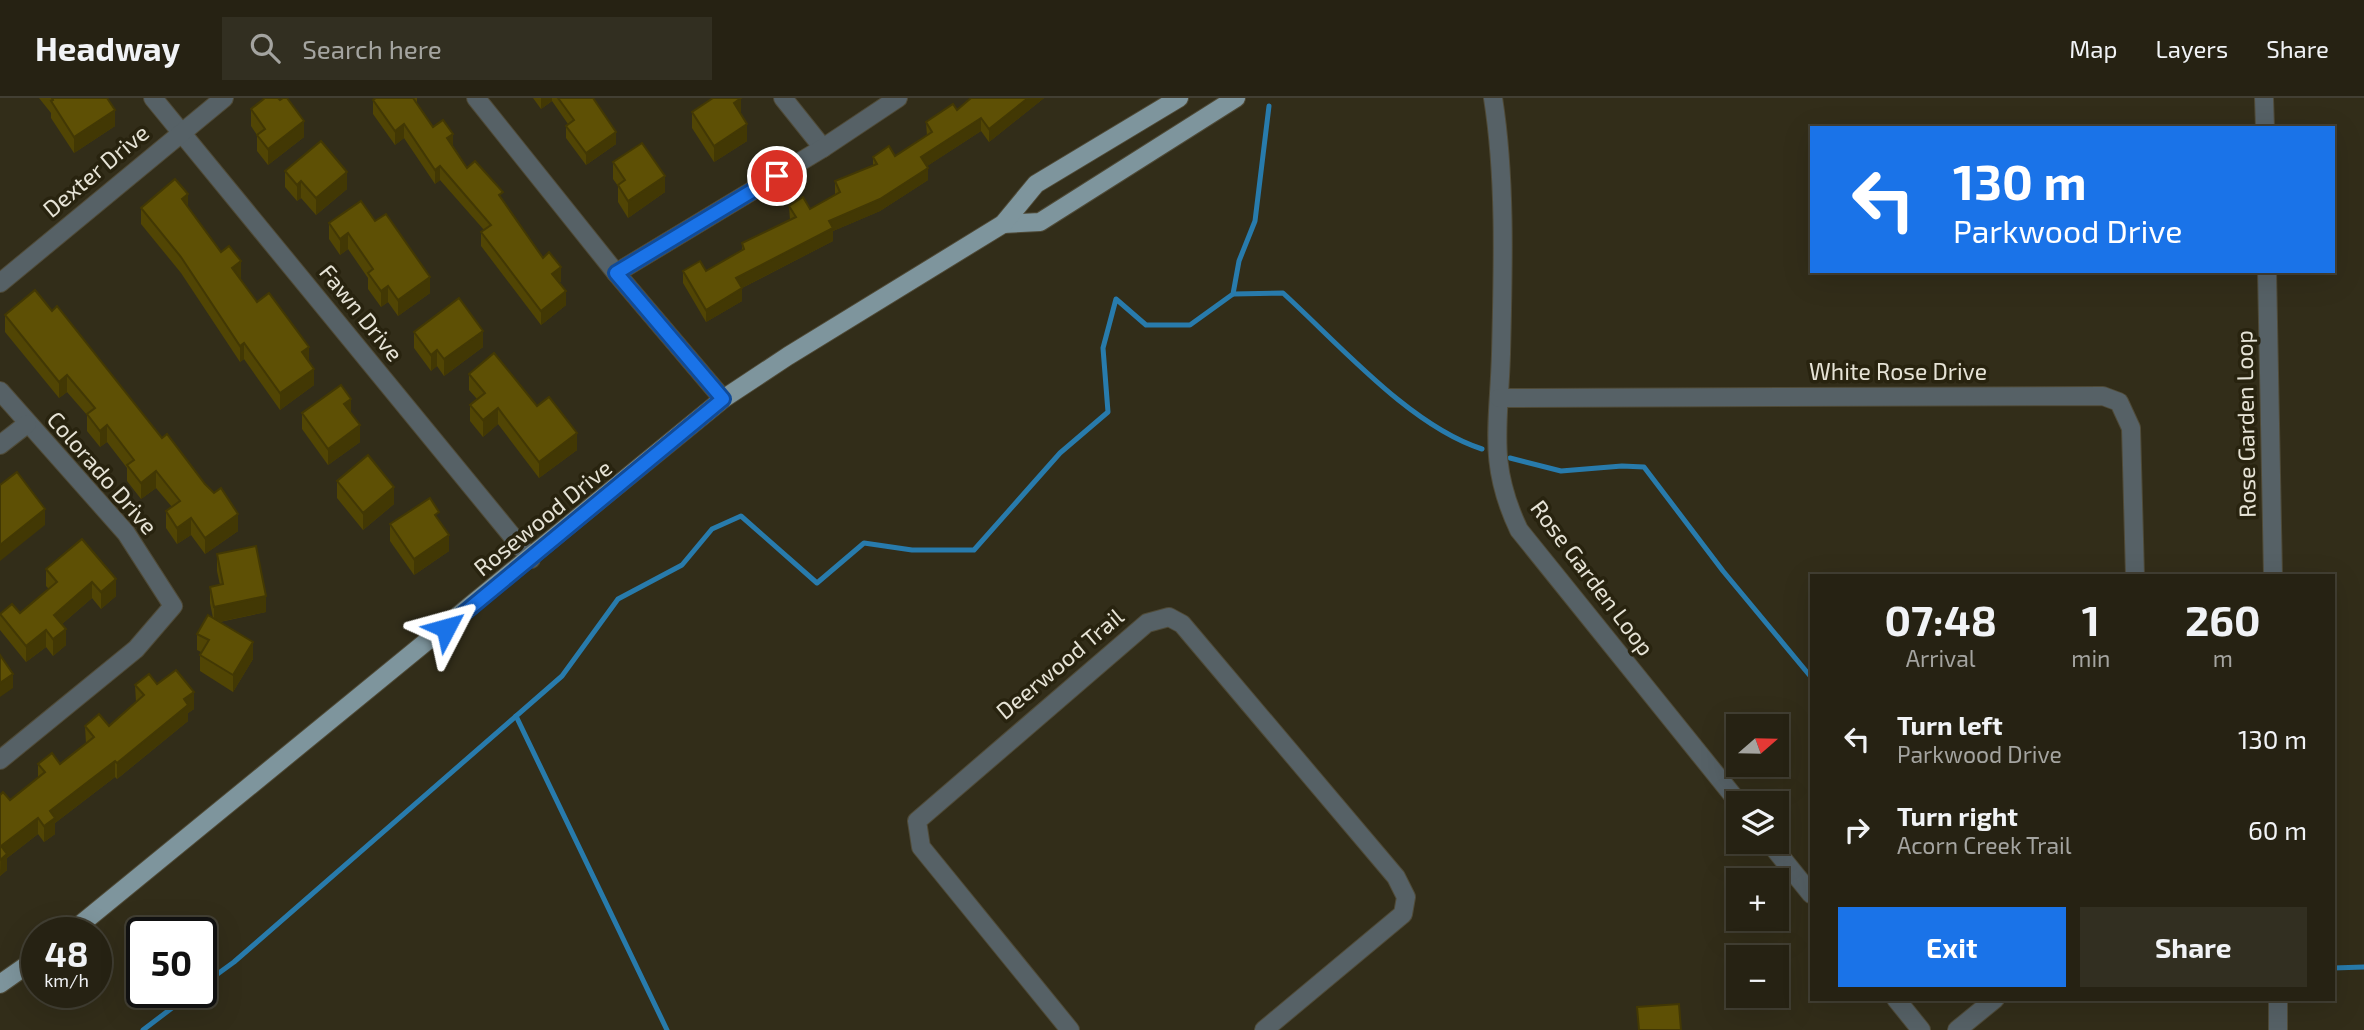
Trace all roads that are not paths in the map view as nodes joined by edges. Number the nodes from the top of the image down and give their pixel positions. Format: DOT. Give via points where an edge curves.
graph roads {
  1 [pos="153,98"];
  2 [pos="224,98"];
  3 [pos="475,98"];
  4 [pos="783,98"];
  5 [pos="898,98"];
  6 [pos="1179,98"];
  7 [pos="1236,98"];
  8 [pos="1493,98"];
  9 [pos="2264,98"];
  10 [pos="2265,126"];
  11 [pos="182,133"];
  12 [pos="823,149"];
  13 [pos="1003,224"];
  14 [pos="616,273"];
  15 [pos="2267,273"];
  16 [pos="0,283"];
  17 [pos="0,391"];
  18 [pos="1499,398"];
  19 [pos="723,399"];
  20 [pos="27,424"];
  21 [pos="0,445"];
  22 [pos="531,559"];
  23 [pos="2135,574"];
  24 [pos="2273,574"];
  25 [pos="0,760"];
  26 [pos="1728,791"];
  27 [pos="1779,854"];
  28 [pos="1810,893"];
  29 [pos="90,917"];
  30 [pos="21,969"];
  31 [pos="0,984"];
  32 [pos="1898,1001"];
  33 [pos="1993,1001"];
  34 [pos="2278,1001"];
  35 [pos="1070,1030"];
  36 [pos="1264,1030"];
  37 [pos="1921,1030"];
  38 [pos="1957,1030"];
  39 [pos="2278,1030"];
  1 -- 11 [label="street, Fawn Drive"];
  2 -- 11 [label="street, Dexter Drive"];
  3 -- 14 [label="street"];
  4 -- 12 [label="street"];
  5 -- 12 [label="street"];
  6 -- 13 [label="main road, Rosewood Drive" via="1036,184"];
  7 -- 13 [label="main road, Rosewood Drive" via="1040,222"];
  8 -- 18 [label="street, Rose Garden Loop" via="1501,228"];
  9 -- 10 [label="street"];
  11 -- 16 [label="street, Dexter Drive"];
  11 -- 22 [label="street, Fawn Drive"];
  12 -- 14 [label="street"];
  13 -- 19 [label="main road, Rosewood Drive"];
  14 -- 19 [label="street"];
  15 -- 24 [label="street, Rose Garden Loop"];
  17 -- 20 [label="street, Colorado Drive"];
  18 -- 23 [label="street, White Rose Drive" via="2103,396 2119,402 2131,428"];
  18 -- 26 [label="street, Rose Garden Loop" via="1496,460 1503,498 1519,530"];
  19 -- 22 [label="main road, Rosewood Drive"];
  20 -- 21 [label="street"];
  20 -- 25 [label="street, Colorado Drive" via="126,533 173,606 136,649"];
  22 -- 29 [label="main road, Rosewood Drive"];
  27 -- 28 [label="street"];
  30 -- 31 [label="main road"];
  32 -- 37 [label="street"];
  33 -- 38 [label="street"];
  34 -- 39 [label="street"];
  35 -- 36 [label="street, Deerwood Trail" via="921,847 917,821 1147,623 1169,617 1182,624 1396,877 1406,897 1403,914"];
}
